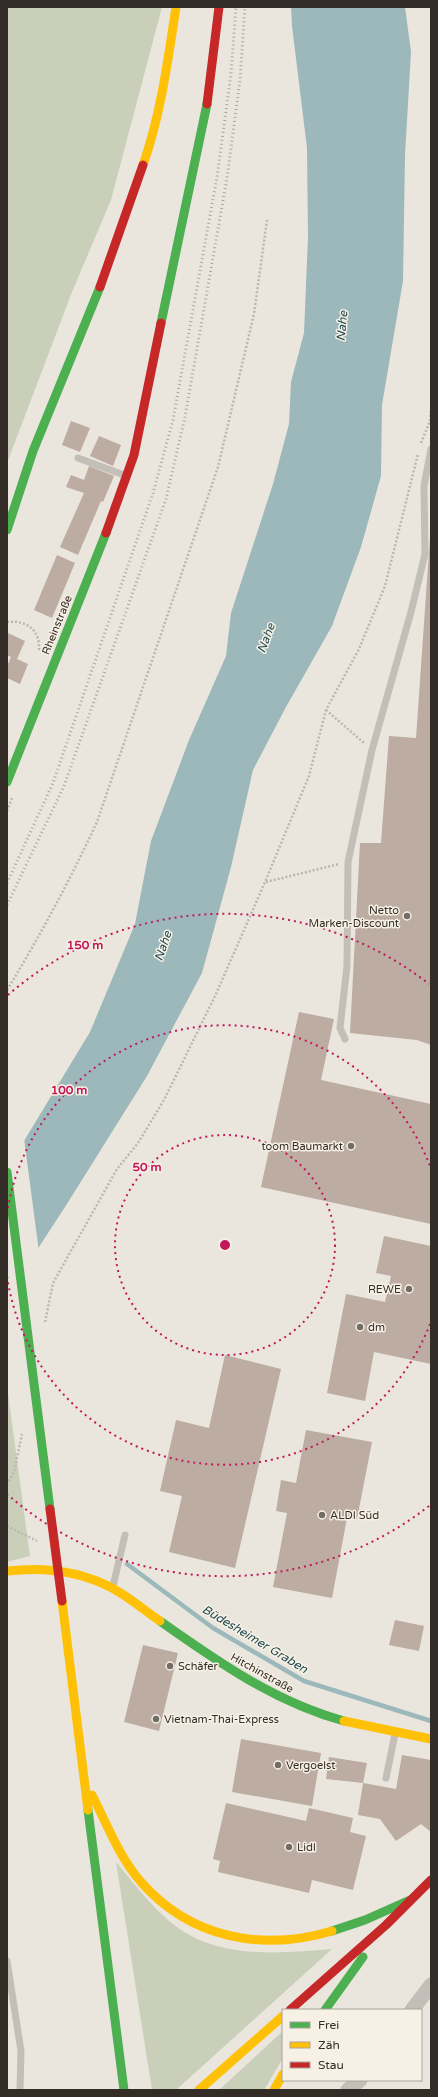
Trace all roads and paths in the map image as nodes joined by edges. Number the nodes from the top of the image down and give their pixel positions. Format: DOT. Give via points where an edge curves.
graph roads {
  1 [pos="176,7"];
  2 [pos="219,7"];
  3 [pos="267,220"];
  4 [pos="431,409"];
  5 [pos="431,449"];
  6 [pos="78,458"];
  7 [pos="128,476"];
  8 [pos="7,530"];
  9 [pos="7,622"];
  10 [pos="37,657"];
  11 [pos="326,710"];
  12 [pos="372,750"];
  13 [pos="7,782"];
  14 [pos="348,862"];
  15 [pos="265,882"];
  16 [pos="7,990"];
  17 [pos="345,1039"];
  18 [pos="7,1172"];
  19 [pos="44,1325"];
  20 [pos="23,1428"];
  21 [pos="7,1485"];
  22 [pos="125,1535"];
  23 [pos="7,1571"];
  24 [pos="112,1588"];
  25 [pos="396,1732"];
  26 [pos="431,1739"];
  27 [pos="386,1778"];
  28 [pos="86,1782"];
  29 [pos="431,1880"];
  30 [pos="410,1900"];
  31 [pos="386,1925"];
  32 [pos="7,1961"];
  33 [pos="431,1985"];
  34 [pos="291,2009"];
  35 [pos="326,2009"];
  36 [pos="413,2009"];
  37 [pos="282,2017"];
  38 [pos="282,2076"];
  39 [pos="359,2081"];
  40 [pos="20,2090"];
  41 [pos="124,2090"];
  42 [pos="199,2090"];
  43 [pos="274,2090"];
  44 [pos="348,2090"];
  1 -- 8 [label="main road" via="158,111 147,155 107,269 33,451"];
  2 -- 7 [label="main road, Rheinstraße" via="208,96"];
  3 -- 16 [label="path" via="254,314 218,468 97,822 42,933"];
  4 -- 11 [label="path" via="430,421 415,462 385,586 359,649"];
  5 -- 12 [label="lane" via="424,486 425,554"];
  6 -- 7 [label="lane"];
  7 -- 13 [label="main road, Rheinstraße"];
  9 -- 10 [label="path" via="19,621 35,630 39,651"];
  11 -- 12 [label="path"];
  11 -- 15 [label="path" via="309,776"];
  12 -- 14 [label="lane"];
  14 -- 15 [label="path"];
  14 -- 17 [label="lane" via="347,966 340,1028"];
  15 -- 19 [label="path" via="216,994 164,1100 138,1143 117,1169 53,1283"];
  18 -- 28 [label="main road, bridge"];
  20 -- 21 [label="path" via="14,1472"];
  22 -- 24 [label="lane"];
  23 -- 24 [label="main road, Hitchinstraße" via="35,1568 53,1570 83,1576"];
  24 -- 25 [label="main road, Hitchinstraße" via="212,1658 267,1692 300,1707 349,1723"];
  25 -- 26 [label="main road, Hitchinstraße"];
  25 -- 27 [label="lane"];
  28 -- 30 [label="main road" via="120,1850 141,1881 167,1907 188,1921 216,1933 262,1942 303,1939 349,1926"];
  28 -- 41 [label="main road"];
  29 -- 30 [label="main road"];
  30 -- 31 [label="main road"];
  31 -- 34 [label="main road"];
  31 -- 35 [label="main road"];
  32 -- 40 [label="lane" via="21,2051"];
  33 -- 36 [label="street"];
  37 -- 42 [label="main road"];
  38 -- 43 [label="main road"];
  39 -- 44 [label="street"];
}
